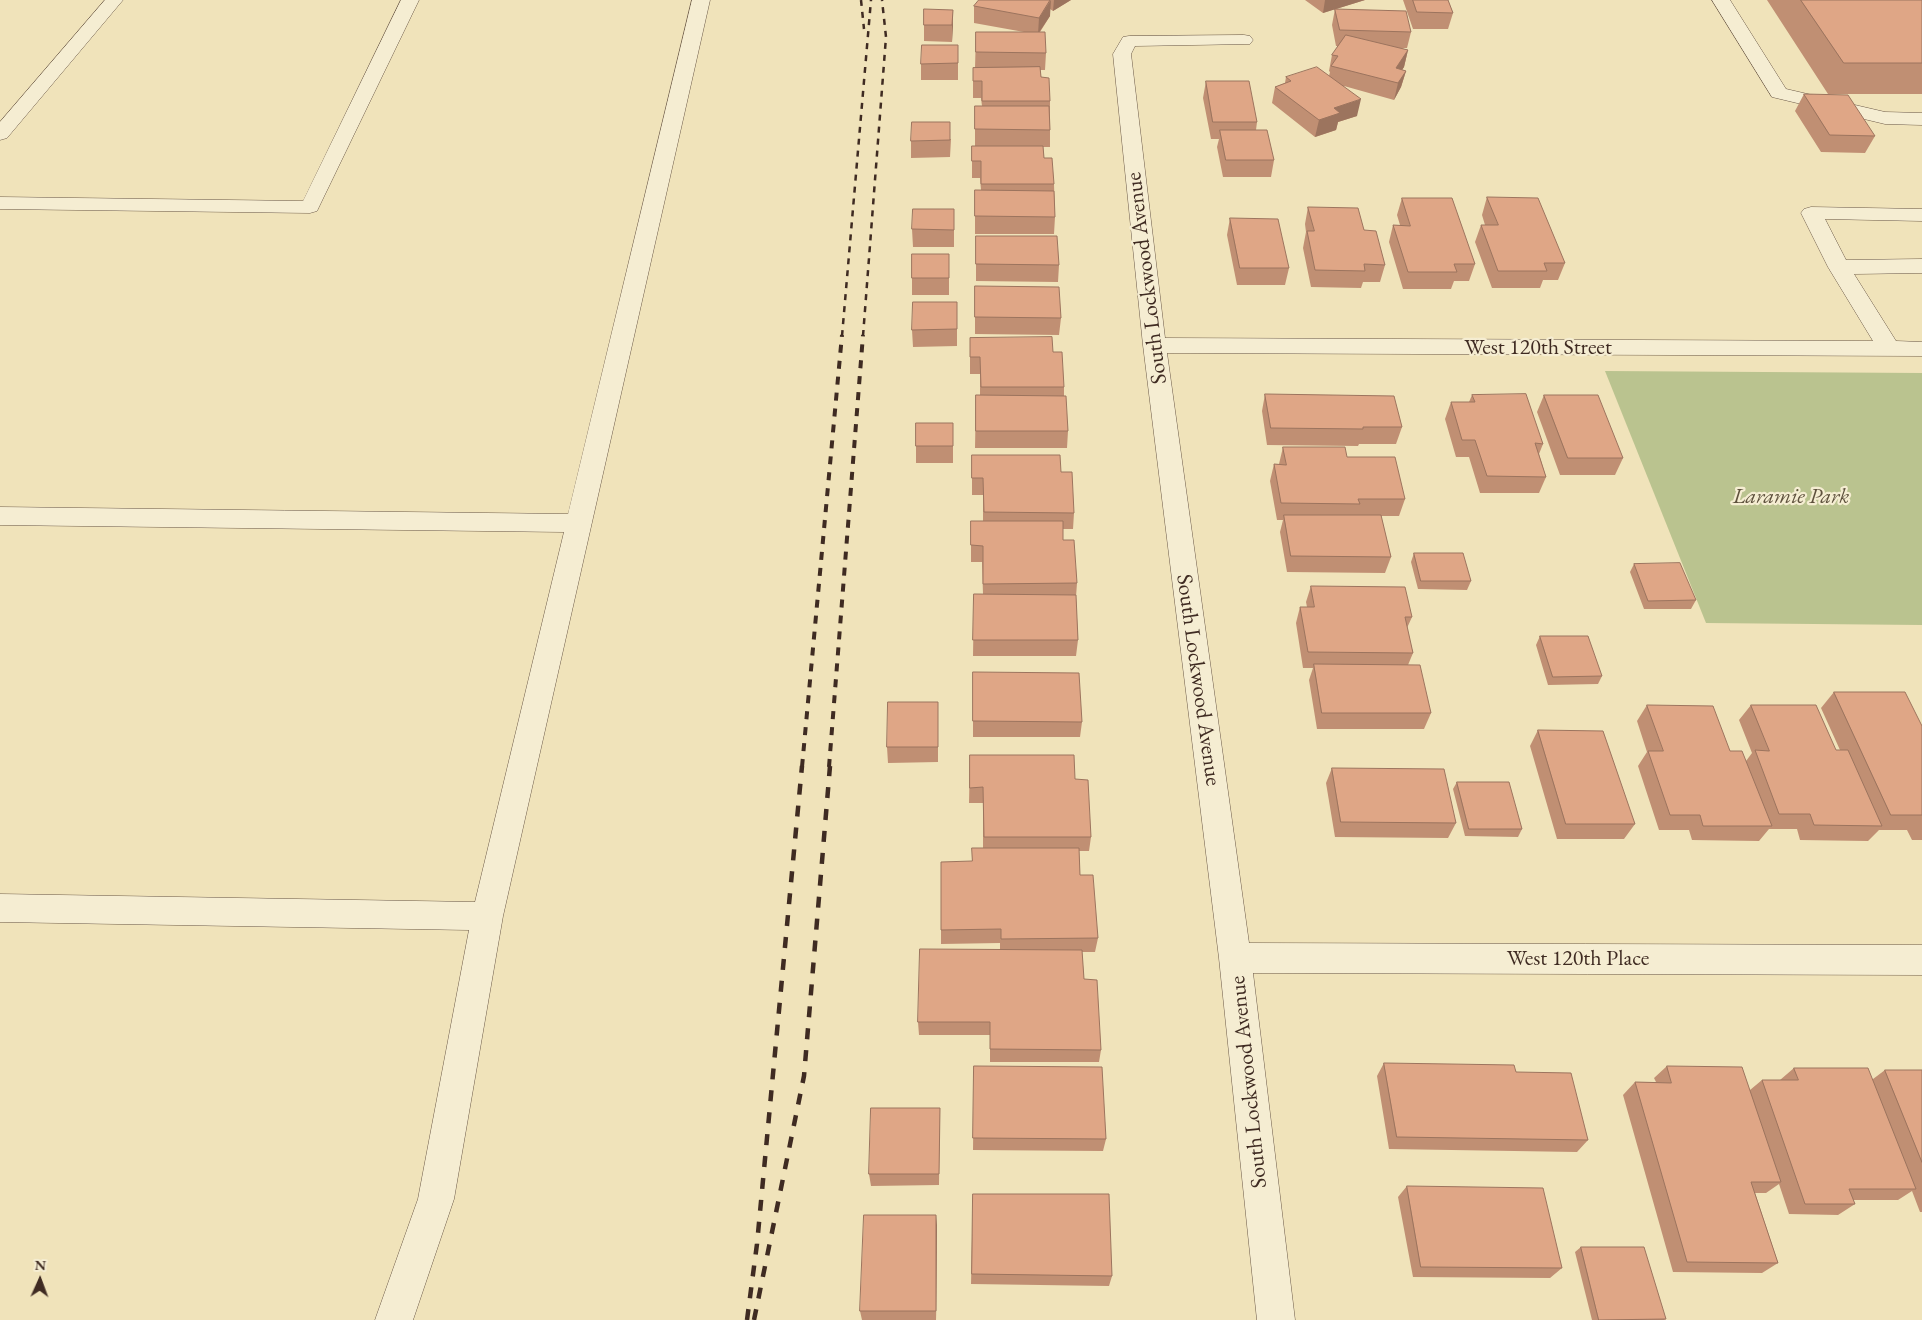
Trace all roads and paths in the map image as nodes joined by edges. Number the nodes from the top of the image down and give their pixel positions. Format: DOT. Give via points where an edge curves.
graph roads {
  1 [pos="114,0"];
  2 [pos="410,0"];
  3 [pos="701,0"];
  4 [pos="1721,0"];
  5 [pos="1244,40"];
  6 [pos="1922,119"];
  7 [pos="0,134"];
  8 [pos="0,203"];
  9 [pos="1922,215"];
  10 [pos="1922,266"];
  11 [pos="1839,267"];
  12 [pos="1154,345"];
  13 [pos="1889,349"];
  14 [pos="1922,349"];
  15 [pos="0,516"];
  16 [pos="579,523"];
  17 [pos="0,908"];
  18 [pos="487,916"];
  19 [pos="1235,958"];
  20 [pos="1922,960"];
  21 [pos="394,1320"];
  22 [pos="1276,1320"];
  1 -- 7 [label="street"];
  2 -- 8 [label="street" via="310,207"];
  3 -- 16 [label="street"];
  4 -- 6 [label="street" via="1779,93 1885,118"];
  5 -- 12 [label="street, South Lockwood Avenue" via="1129,41 1122,54"];
  9 -- 11 [label="street" via="1811,213"];
  10 -- 11 [label="street"];
  11 -- 13 [label="street"];
  12 -- 13 [label="street, West 120th Street"];
  12 -- 19 [label="street, South Lockwood Avenue"];
  13 -- 14 [label="street, West 120th Street"];
  15 -- 16 [label="street"];
  16 -- 18 [label="street"];
  17 -- 18 [label="street"];
  18 -- 21 [label="street" via="436,1199"];
  19 -- 20 [label="street, West 120th Place"];
  19 -- 22 [label="street, South Lockwood Avenue"];
}
